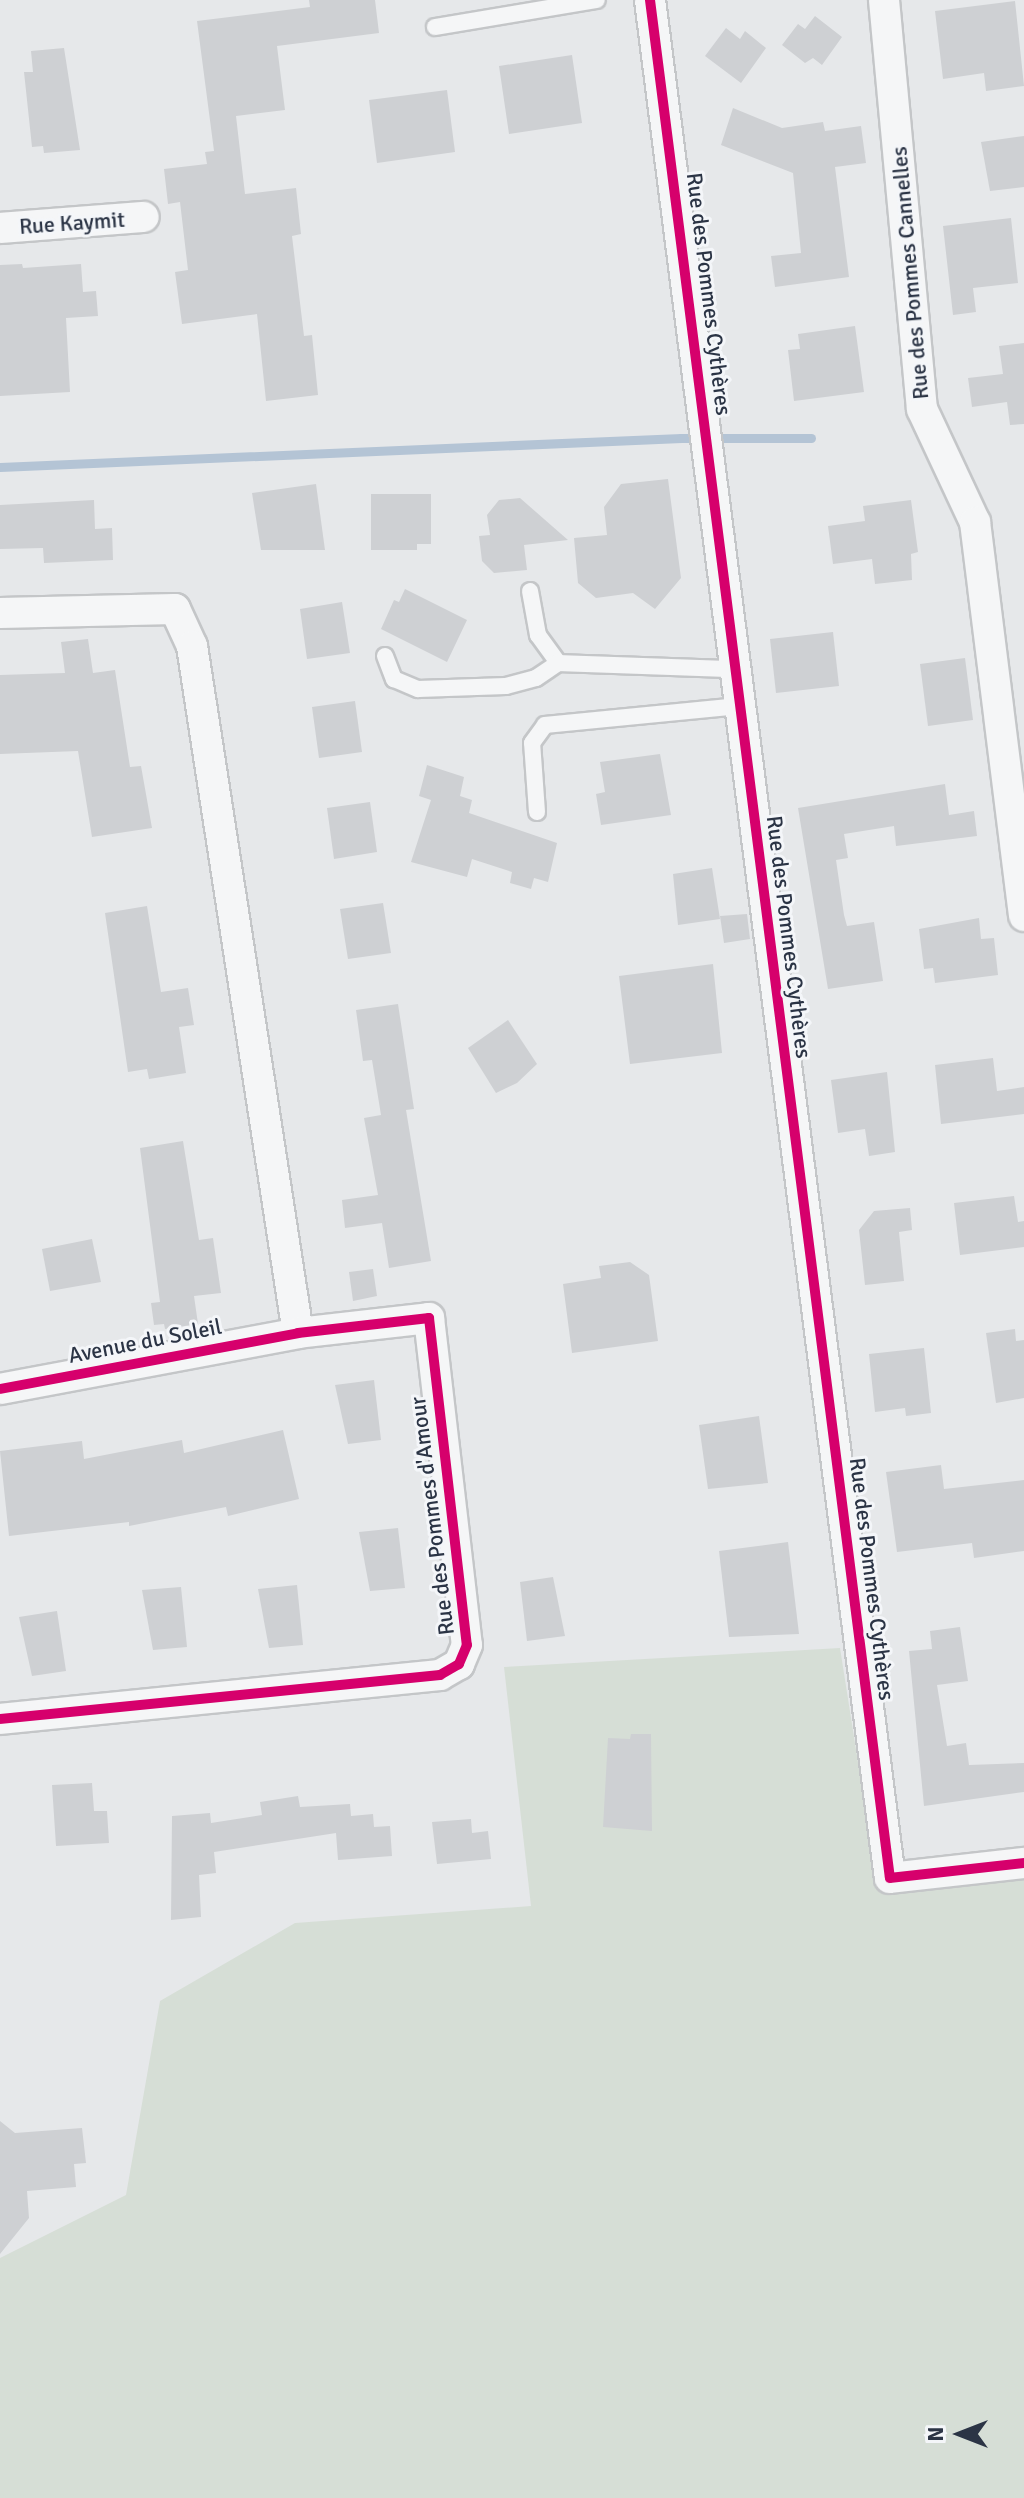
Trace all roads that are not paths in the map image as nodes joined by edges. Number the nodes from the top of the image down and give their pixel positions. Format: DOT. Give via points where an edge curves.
graph roads {
  1 [pos="597,0"];
  2 [pos="650,0"];
  3 [pos="884,0"];
  4 [pos="435,27"];
  5 [pos="144,217"];
  6 [pos="0,228"];
  7 [pos="530,591"];
  8 [pos="0,613"];
  9 [pos="385,656"];
  10 [pos="558,663"];
  11 [pos="734,669"];
  12 [pos="739,706"];
  13 [pos="537,812"];
  14 [pos="1024,916"];
  15 [pos="298,1333"];
  16 [pos="0,1389"];
  17 [pos="0,1719"];
  18 [pos="1024,1863"];
  1 -- 4 [label="lane"];
  2 -- 11 [label="street, Rue des Pommes Cythères"];
  3 -- 14 [label="street, Rue des Pommes Cannelles" via="922,409 975,522"];
  5 -- 6 [label="street, Rue Kaymit"];
  7 -- 10 [label="lane" via="538,635"];
  8 -- 15 [label="street" via="175,609 192,646"];
  9 -- 10 [label="lane" via="394,679 418,689 506,686 536,678"];
  10 -- 11 [label="lane"];
  11 -- 12 [label="street, Rue des Pommes Cythères"];
  12 -- 13 [label="lane" via="545,725 532,743"];
  12 -- 18 [label="street, Rue des Pommes Cythères" via="890,1878"];
  15 -- 16 [label="street, Avenue du Soleil"];
  15 -- 17 [label="street, Rue des Pommes d'Amour" via="429,1318 467,1645 459,1664 440,1675"];
}
